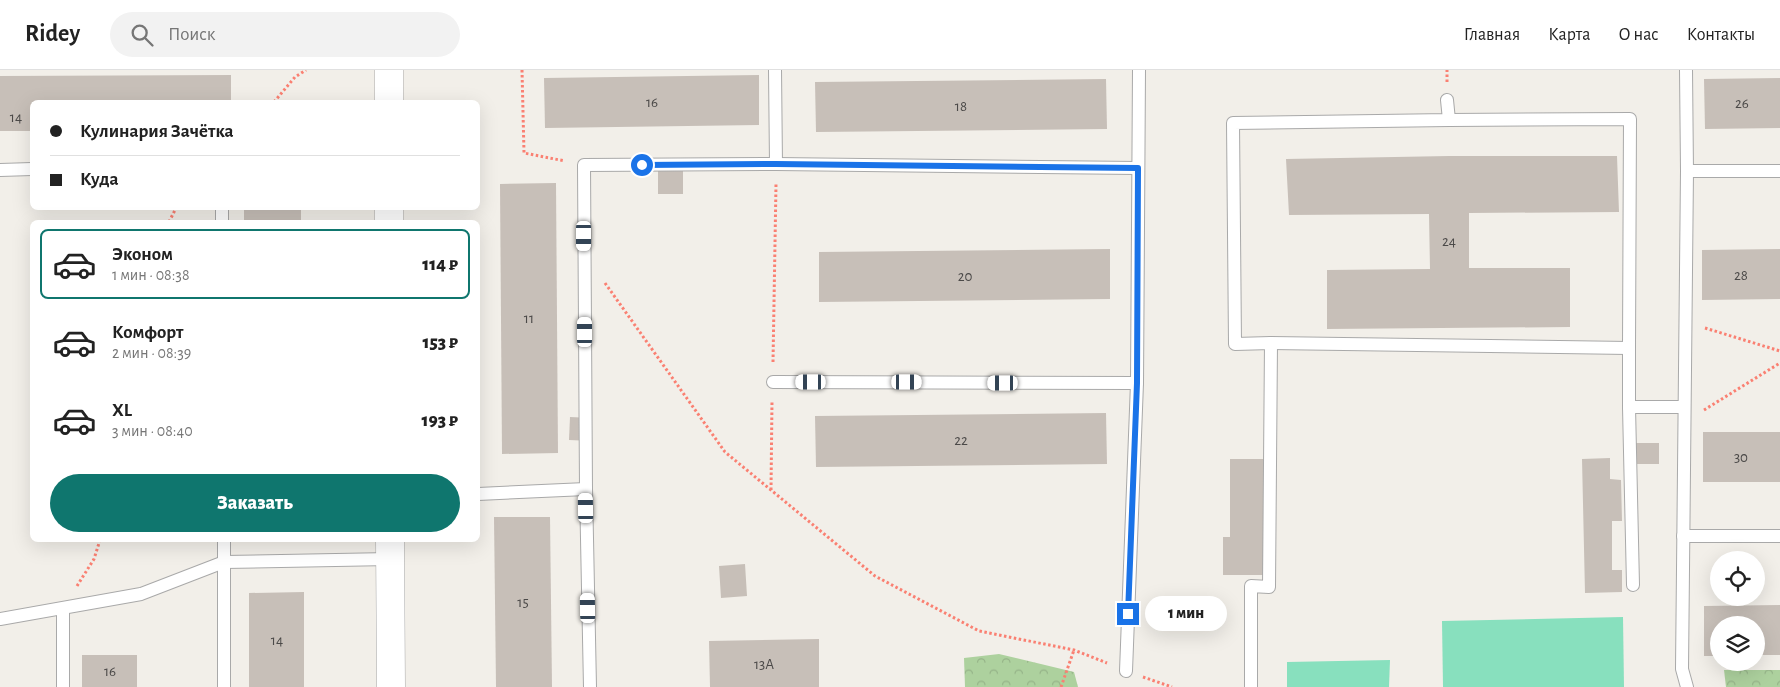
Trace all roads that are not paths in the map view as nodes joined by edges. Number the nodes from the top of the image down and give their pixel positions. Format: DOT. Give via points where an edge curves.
graph roads {
  1 [pos="389,70"];
  2 [pos="776,70"];
  3 [pos="1139,70"];
  4 [pos="1686,70"];
  5 [pos="389,100"];
  6 [pos="1447,100"];
  7 [pos="1449,120"];
  8 [pos="776,164"];
  9 [pos="1138,168"];
  10 [pos="0,170"];
  11 [pos="30,170"];
  12 [pos="1687,171"];
  13 [pos="1780,171"];
  14 [pos="1271,343"];
  15 [pos="1629,348"];
  16 [pos="773,382"];
  17 [pos="1137,383"];
  18 [pos="1629,407"];
  19 [pos="1684,407"];
  20 [pos="586,489"];
  21 [pos="480,494"];
  22 [pos="1683,536"];
  23 [pos="1780,536"];
  24 [pos="224,542"];
  25 [pos="390,550"];
  26 [pos="224,562"];
  27 [pos="1633,585"];
  28 [pos="63,609"];
  29 [pos="0,619"];
  30 [pos="1126,671"];
  31 [pos="63,687"];
  32 [pos="224,687"];
  33 [pos="390,687"];
  34 [pos="590,687"];
  35 [pos="1251,687"];
  36 [pos="1687,687"];
  1 -- 5 [label="street"];
  2 -- 8 [label="lane"];
  3 -- 9 [label="lane"];
  4 -- 12 [label="lane"];
  6 -- 7 [label="lane"];
  7 -- 14 [label="lane" via="1233,123 1235,344"];
  7 -- 15 [label="lane" via="1630,119"];
  8 -- 9 [label="lane"];
  8 -- 20 [label="lane" via="584,165"];
  9 -- 17 [label="lane"];
  10 -- 11 [label="lane"];
  12 -- 13 [label="lane"];
  12 -- 19 [label="lane"];
  14 -- 15 [label="lane"];
  14 -- 35 [label="lane" via="1269,588 1251,586"];
  15 -- 18 [label="lane"];
  16 -- 17 [label="lane"];
  17 -- 30 [label="lane"];
  18 -- 19 [label="lane"];
  18 -- 27 [label="lane"];
  19 -- 22 [label="lane"];
  20 -- 21 [label="lane"];
  20 -- 34 [label="lane"];
  22 -- 23 [label="lane"];
  22 -- 36 [label="lane" via="1682,669"];
  24 -- 26 [label="lane"];
  25 -- 26 [label="lane"];
  25 -- 33 [label="street"];
  26 -- 28 [label="lane" via="141,594"];
  26 -- 32 [label="lane"];
  28 -- 29 [label="lane"];
  28 -- 31 [label="lane"];
}
